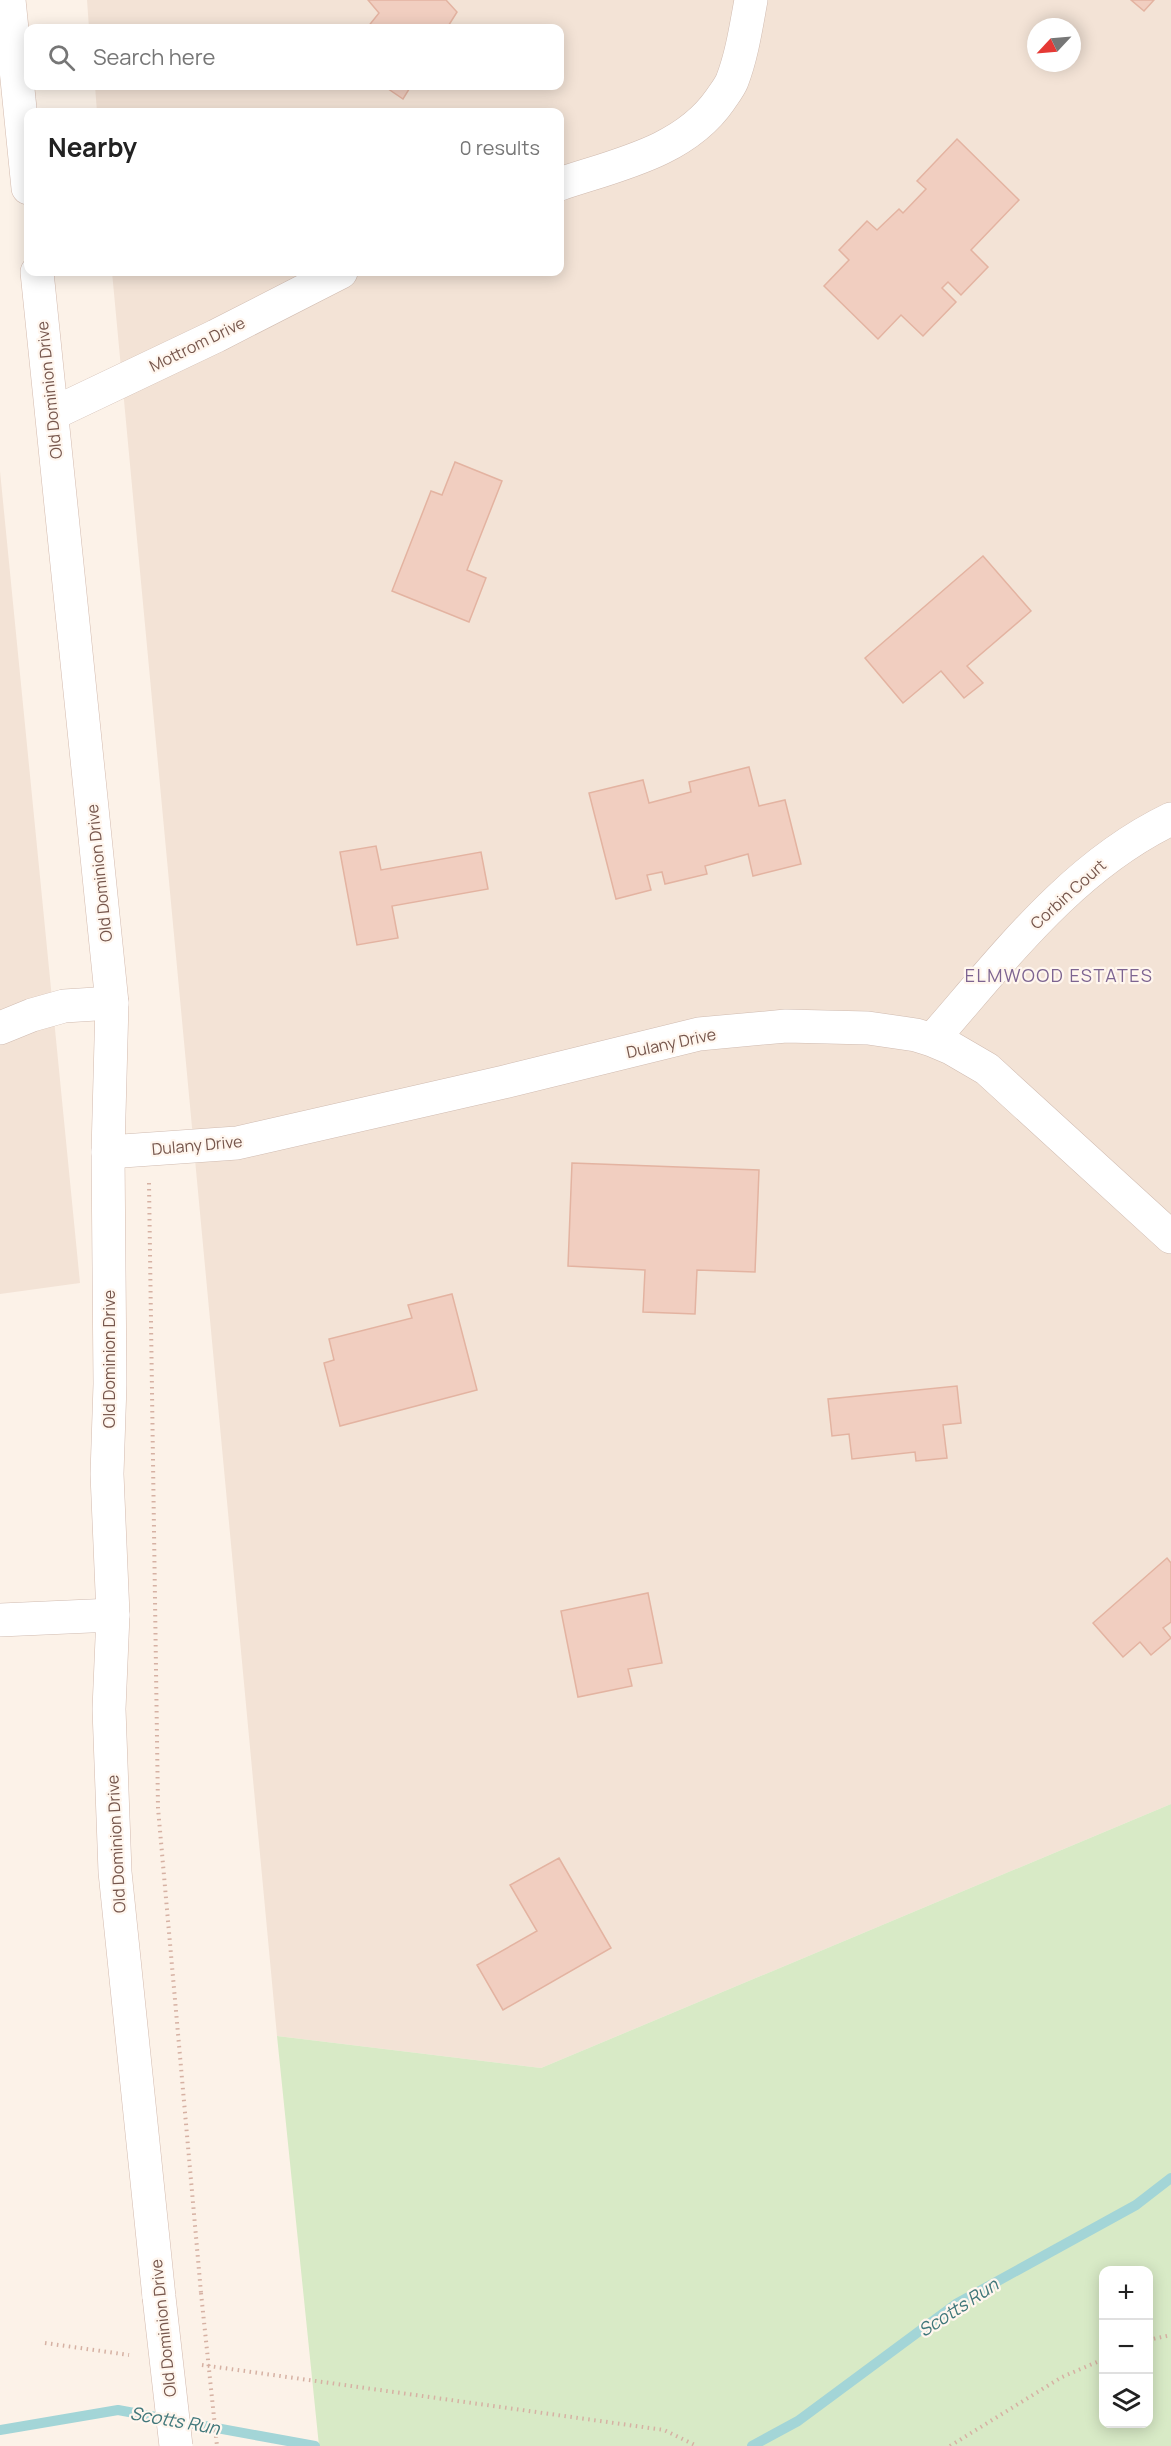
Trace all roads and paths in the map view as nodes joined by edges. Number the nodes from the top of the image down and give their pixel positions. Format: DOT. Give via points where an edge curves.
graph roads {
  1 [pos="9,0"];
  2 [pos="751,0"];
  3 [pos="24,148"];
  4 [pos="564,183"];
  5 [pos="37,276"];
  6 [pos="333,276"];
  7 [pos="52,414"];
  8 [pos="1171,819"];
  9 [pos="112,1003"];
  10 [pos="0,1028"];
  11 [pos="932,1040"];
  12 [pos="148,1149"];
  13 [pos="108,1152"];
  14 [pos="1171,1237"];
  15 [pos="113,1615"];
  16 [pos="0,1620"];
  17 [pos="1171,2335"];
  18 [pos="1153,2339"];
  19 [pos="45,2343"];
  20 [pos="139,2356"];
  21 [pos="1099,2361"];
  22 [pos="197,2364"];
  23 [pos="176,2446"];
  24 [pos="217,2446"];
  25 [pos="697,2446"];
  26 [pos="950,2446"];
  1 -- 3 [label="main road"];
  2 -- 4 [label="main road" via="743,48 731,83 709,116 682,139"];
  5 -- 7 [label="main road, Old Dominion Drive"];
  6 -- 7 [label="main road, Mottrom Drive"];
  7 -- 9 [label="main road, Old Dominion Drive"];
  8 -- 11 [label="main road, Corbin Court" via="1097,866 1042,913"];
  9 -- 10 [label="main road" via="64,1006"];
  9 -- 13 [label="main road, Old Dominion Drive"];
  11 -- 12 [label="main road, Dulany Drive" via="856,1028 786,1026 699,1034 237,1143"];
  11 -- 14 [label="main road, Dulany Drive" via="987,1069"];
  12 -- 13 [label="main road, Dulany Drive"];
  12 -- 24 [label="path, bridge" via="158,1808"];
  13 -- 15 [label="main road, Old Dominion Drive" via="107,1474"];
  15 -- 16 [label="main road"];
  15 -- 23 [label="main road, Old Dominion Drive, bridge" via="109,1709 115,1872"];
  17 -- 18 [label="path"];
  19 -- 20 [label="path"];
  21 -- 26 [label="path" via="1062,2377"];
  22 -- 25 [label="path" via="664,2430"];
}
